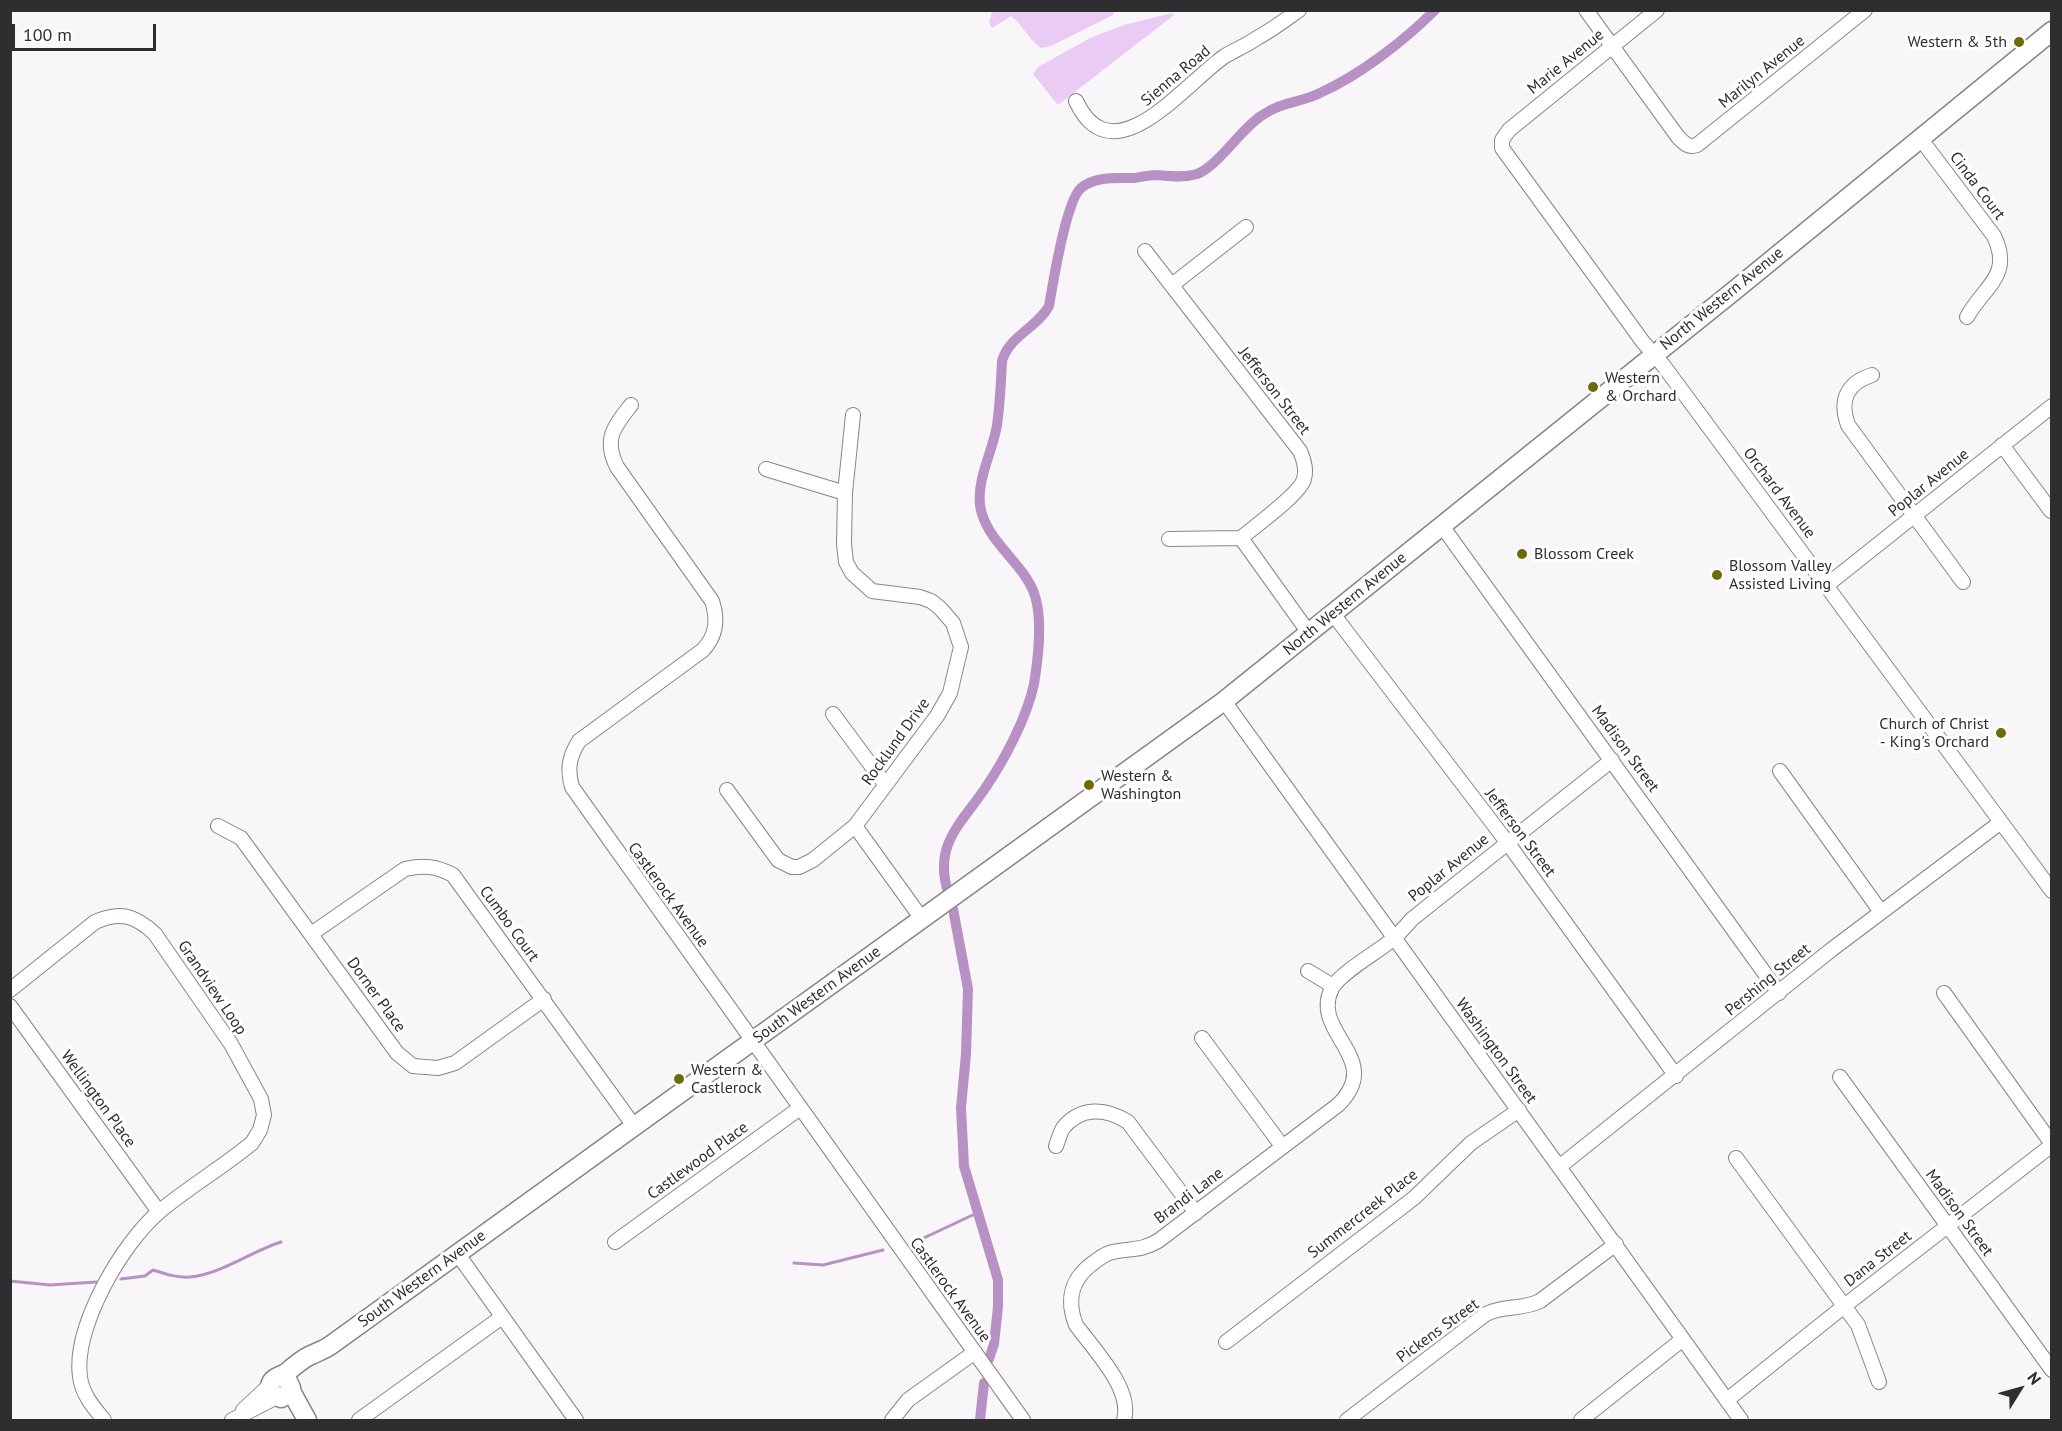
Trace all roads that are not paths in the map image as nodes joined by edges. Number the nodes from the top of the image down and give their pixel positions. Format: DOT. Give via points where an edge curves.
graph roads {
  1 [pos="1299,10"];
  2 [pos="1586,10"];
  3 [pos="1657,10"];
  4 [pos="1865,10"];
  5 [pos="2052,31"];
  6 [pos="1613,45"];
  7 [pos="1076,101"];
  8 [pos="1920,138"];
  9 [pos="1501,144"];
  10 [pos="1246,227"];
  11 [pos="1145,251"];
  12 [pos="1172,285"];
  13 [pos="1967,317"];
  14 [pos="1654,354"];
  15 [pos="1872,375"];
  16 [pos="630,405"];
  17 [pos="2052,406"];
  18 [pos="853,415"];
  19 [pos="2002,445"];
  20 [pos="766,469"];
  21 [pos="845,493"];
  22 [pos="2051,511"];
  23 [pos="1915,515"];
  24 [pos="1442,526"];
  25 [pos="1241,538"];
  26 [pos="1169,539"];
  27 [pos="1963,582"];
  28 [pos="1827,585"];
  29 [pos="1333,614"];
  30 [pos="1309,633"];
  31 [pos="1224,701"];
  32 [pos="833,714"];
  33 [pos="1612,760"];
  34 [pos="1780,771"];
  35 [pos="885,784"];
  36 [pos="727,790"];
  37 [pos="2001,822"];
  38 [pos="218,826"];
  39 [pos="855,826"];
  40 [pos="1507,842"];
  41 [pos="2052,891"];
  42 [pos="1881,912"];
  43 [pos="922,919"];
  44 [pos="311,934"];
  45 [pos="1394,939"];
  46 [pos="1308,971"];
  47 [pos="1333,986"];
  48 [pos="10,990"];
  49 [pos="1779,993"];
  50 [pos="1944,993"];
  51 [pos="544,999"];
  52 [pos="10,1006"];
  53 [pos="1202,1038"];
  54 [pos="752,1042"];
  55 [pos="1676,1076"];
  56 [pos="1840,1077"];
  57 [pos="800,1108"];
  58 [pos="1519,1110"];
  59 [pos="634,1126"];
  60 [pos="2052,1145"];
  61 [pos="1056,1146"];
  62 [pos="1282,1146"];
  63 [pos="1736,1158"];
  64 [pos="1559,1167"];
  65 [pos="159,1212"];
  66 [pos="1196,1213"];
  67 [pos="1947,1226"];
  68 [pos="615,1242"];
  69 [pos="1616,1244"];
  70 [pos="457,1253"];
  71 [pos="1843,1306"];
  72 [pos="502,1317"];
  73 [pos="1683,1339"];
  74 [pos="1226,1342"];
  75 [pos="975,1352"];
  76 [pos="2052,1370"];
  77 [pos="1878,1382"];
  78 [pos="282,1389"];
  79 [pos="1727,1400"];
  80 [pos="237,1417"];
  81 [pos="104,1420"];
  82 [pos="302,1420"];
  83 [pos="307,1420"];
  84 [pos="359,1420"];
  85 [pos="576,1420"];
  86 [pos="892,1420"];
  87 [pos="1023,1420"];
  88 [pos="1124,1420"];
  89 [pos="1347,1420"];
  90 [pos="1581,1420"];
  91 [pos="1741,1420"];
  1 -- 7 [label="street, Sienna Road" via="1225,56 1154,116 1130,129 1101,129 1083,115"];
  2 -- 6 [label="street"];
  3 -- 6 [label="street, Marie Avenue"];
  4 -- 6 [label="street, Marilyn Avenue" via="1697,145 1689,146 1678,137"];
  5 -- 8 [label="main road, North Western Avenue"];
  6 -- 9 [label="street, Marie Avenue" via="1509,130"];
  8 -- 13 [label="street, Cinda Court" via="1998,245 2001,261 1997,278"];
  8 -- 14 [label="main road, North Western Avenue"];
  9 -- 14 [label="street, Orchard Avenue"];
  10 -- 12 [label="street"];
  11 -- 12 [label="street, Jefferson Street"];
  12 -- 25 [label="street, Jefferson Street" via="1303,459 1301,488"];
  14 -- 24 [label="main road, North Western Avenue"];
  14 -- 28 [label="street, Orchard Avenue"];
  15 -- 23 [label="street" via="1854,383 1846,398 1845,417"];
  16 -- 54 [label="street, Castlerock Avenue" via="613,429 612,458 712,601 715,630 703,650 579,741 568,764 568,776 572,788"];
  17 -- 19 [label="street, Poplar Avenue"];
  18 -- 21 [label="street, Rocklund Drive"];
  19 -- 22 [label="street"];
  19 -- 23 [label="street, Poplar Avenue"];
  20 -- 21 [label="street"];
  21 -- 35 [label="street, Rocklund Drive" via="844,553 852,573 872,591 931,601 948,615 961,647 950,693"];
  23 -- 27 [label="street"];
  23 -- 28 [label="street, Poplar Avenue"];
  24 -- 29 [label="main road, North Western Avenue"];
  24 -- 33 [label="street, Madison Street"];
  25 -- 26 [label="street"];
  25 -- 30 [label="street"];
  28 -- 37 [label="street, Orchard Avenue"];
  29 -- 30 [label="main road, North Western Avenue"];
  29 -- 40 [label="street, Jefferson Street"];
  30 -- 31 [label="main road, North Western Avenue"];
  31 -- 43 [label="main road, South Western Avenue"];
  31 -- 45 [label="street, Washington Street"];
  32 -- 35 [label="street"];
  33 -- 40 [label="street, Poplar Avenue"];
  33 -- 49 [label="street, Madison Street"];
  34 -- 42 [label="street"];
  35 -- 39 [label="street, Rocklund Drive"];
  36 -- 39 [label="street, Rocklund Drive" via="778,860 792,867 813,860"];
  37 -- 41 [label="street, Orchard Avenue"];
  37 -- 42 [label="street, Pershing Street"];
  38 -- 44 [label="street, Dorner Place" via="241,838"];
  39 -- 43 [label="street"];
  40 -- 45 [label="street, Poplar Avenue" via="1412,919"];
  40 -- 55 [label="street, Jefferson Street"];
  42 -- 49 [label="street, Pershing Street"];
  43 -- 54 [label="main road, South Western Avenue"];
  44 -- 51 [label="street, Cumbo Court" via="405,869 438,867 453,875"];
  44 -- 51 [label="street, Dorner Place" via="397,1053 413,1066 438,1068 455,1063"];
  45 -- 47 [label="street"];
  45 -- 58 [label="street, Washington Street"];
  46 -- 47 [label="street"];
  47 -- 62 [label="street, Brandi Lane" via="1329,998 1331,1023 1353,1063 1352,1087 1338,1105"];
  48 -- 65 [label="street, Grandview Loop" via="95,922 120,915 133,918 155,934 231,1044 261,1099 264,1115 260,1130 252,1143 229,1162"];
  49 -- 55 [label="street, Pershing Street"];
  50 -- 60 [label="street"];
  51 -- 59 [label="street, Cumbo Court"];
  52 -- 65 [label="street, Wellington Place"];
  53 -- 62 [label="street"];
  54 -- 57 [label="street, Castlerock Avenue"];
  54 -- 59 [label="main road, South Western Avenue"];
  55 -- 64 [label="street, Pershing Street"];
  56 -- 67 [label="street, Madison Street"];
  57 -- 68 [label="street, Castlewood Place"];
  57 -- 75 [label="street, Castlerock Avenue"];
  58 -- 64 [label="street, Washington Street"];
  58 -- 74 [label="street, Summercreek Place" via="1471,1143 1414,1198"];
  59 -- 70 [label="main road, South Western Avenue"];
  60 -- 67 [label="street, Dana Street"];
  61 -- 66 [label="street" via="1062,1129 1078,1116 1094,1111 1117,1115 1128,1122"];
  62 -- 66 [label="street, Brandi Lane"];
  63 -- 71 [label="street"];
  64 -- 69 [label="street, Washington Street"];
  65 -- 81 [label="street, Grandview Loop" via="112,1273 83,1339 80,1378 84,1393"];
  66 -- 88 [label="street, Brandi Lane" via="1148,1247 1108,1254 1083,1271 1074,1284 1070,1299 1073,1317 1120,1386 1126,1408"];
  67 -- 71 [label="street, Dana Street"];
  67 -- 76 [label="street, Madison Street"];
  69 -- 73 [label="street, Washington Street"];
  69 -- 89 [label="street, Pickens Street" via="1540,1301 1486,1314"];
  70 -- 72 [label="street"];
  70 -- 78 [label="main road, South Western Avenue" via="322,1352 310,1355"];
  71 -- 77 [label="street" via="1861,1331"];
  71 -- 79 [label="street, Dana Street"];
  72 -- 84 [label="street"];
  72 -- 85 [label="street"];
  73 -- 79 [label="street, Washington Street"];
  73 -- 90 [label="street"];
  75 -- 86 [label="street" via="908,1400"];
  75 -- 87 [label="street, Castlerock Avenue"];
  78 -- 80 [label="street, South Western Avenue" via="245,1407"];
  78 -- 82 [label="main road"];
  78 -- 83 [label="main road"];
  79 -- 91 [label="street, Washington Street"];
}
